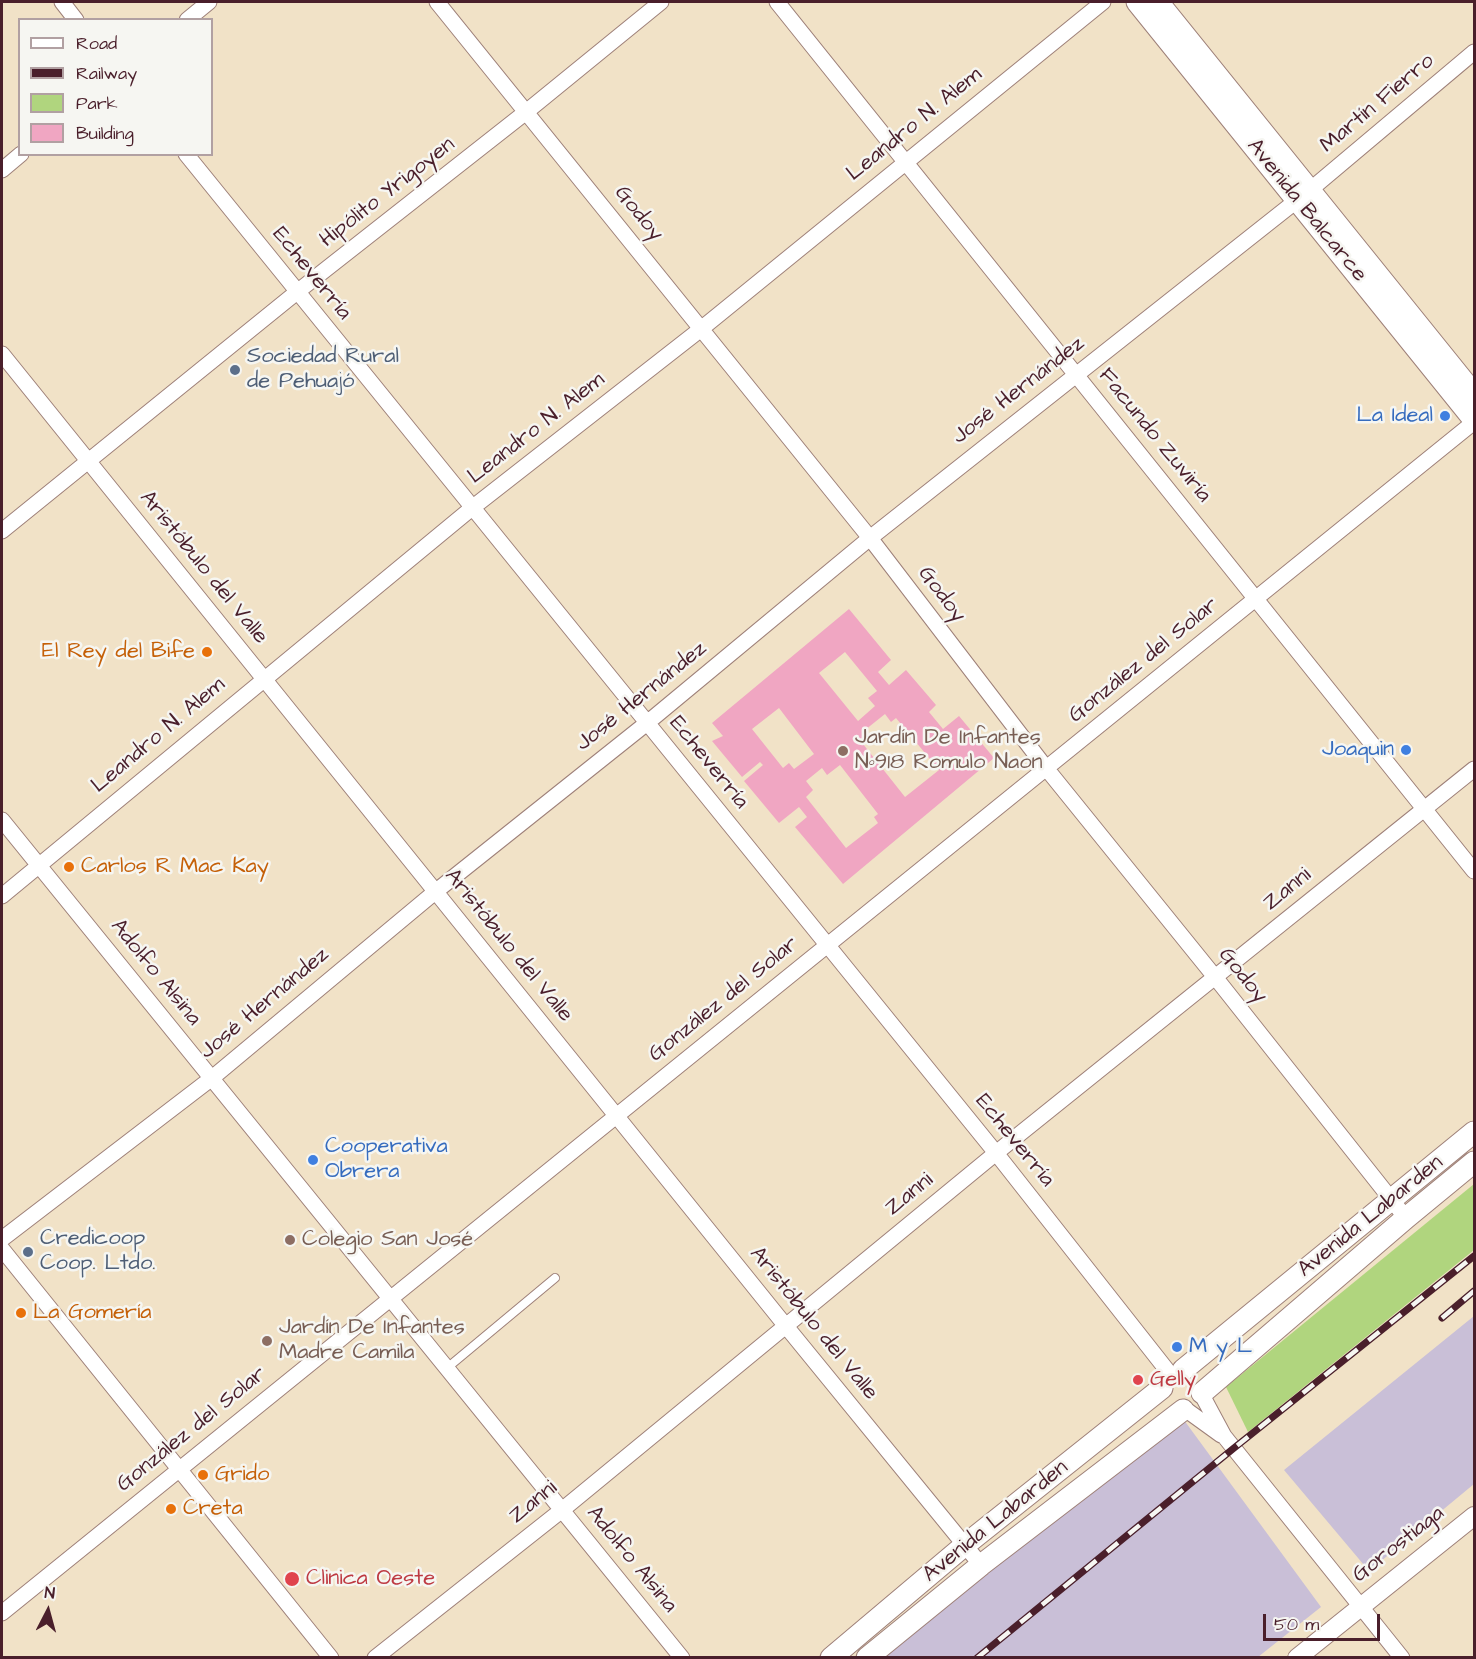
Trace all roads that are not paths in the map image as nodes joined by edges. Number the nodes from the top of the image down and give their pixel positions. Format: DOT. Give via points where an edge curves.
graph roads {
  1 [pos="62,2"];
  2 [pos="209,2"];
  3 [pos="437,2"];
  4 [pos="661,2"];
  5 [pos="777,2"];
  6 [pos="1103,2"];
  7 [pos="1137,2"];
  8 [pos="1158,2"];
  9 [pos="74,18"];
  10 [pos="189,18"];
  11 [pos="1474,52"];
  12 [pos="526,112"];
  13 [pos="19,156"];
  14 [pos="188,156"];
  15 [pos="905,162"];
  16 [pos="2,170"];
  17 [pos="1303,195"];
  18 [pos="297,292"];
  19 [pos="701,329"];
  20 [pos="2,354"];
  21 [pos="1076,374"];
  22 [pos="1474,394"];
  23 [pos="1474,421"];
  24 [pos="88,461"];
  25 [pos="472,508"];
  26 [pos="2,531"];
  27 [pos="870,538"];
  28 [pos="1256,599"];
  29 [pos="263,678"];
  30 [pos="647,723"];
  31 [pos="1046,768"];
  32 [pos="1474,769"];
  33 [pos="1425,809"];
  34 [pos="2,820"];
  35 [pos="39,866"];
  36 [pos="1474,871"];
  37 [pos="435,892"];
  38 [pos="2,896"];
  39 [pos="827,946"];
  40 [pos="1215,977"];
  41 [pos="212,1078"];
  42 [pos="617,1116"];
  43 [pos="1474,1132"];
  44 [pos="996,1153"];
  45 [pos="1474,1162"];
  46 [pos="1392,1200"];
  47 [pos="1406,1218"];
  48 [pos="2,1239"];
  49 [pos="2,1249"];
  50 [pos="555,1278"];
  51 [pos="391,1298"];
  52 [pos="785,1325"];
  53 [pos="447,1368"];
  54 [pos="1172,1377"];
  55 [pos="1202,1394"];
  56 [pos="1184,1409"];
  57 [pos="1224,1437"];
  58 [pos="180,1469"];
  59 [pos="562,1510"];
  60 [pos="1474,1516"];
  61 [pos="965,1545"];
  62 [pos="981,1564"];
  63 [pos="1361,1606"];
  64 [pos="2,1613"];
  65 [pos="331,1658"];
  66 [pos="375,1658"];
  67 [pos="682,1658"];
  68 [pos="831,1658"];
  69 [pos="867,1658"];
  70 [pos="1297,1658"];
  71 [pos="1402,1658"];
  1 -- 9 [label="street"];
  2 -- 10 [label="street"];
  3 -- 12 [label="street, Godoy"];
  4 -- 12 [label="street, Hipólito Yrigoyen"];
  5 -- 15 [label="street, Facundo Zuviría"];
  6 -- 15 [label="street, Leandro N. Alem"];
  7 -- 17 [label="main road, Avenida Balcarce"];
  8 -- 17 [label="main road, Avenida Balcarce"];
  11 -- 17 [label="street, Martín Fierro"];
  12 -- 18 [label="street, Hipólito Yrigoyen"];
  12 -- 19 [label="street, Godoy"];
  13 -- 16 [label="street"];
  14 -- 18 [label="street, Echeverría"];
  15 -- 19 [label="street, Leandro N. Alem"];
  15 -- 21 [label="street, Facundo Zuviría"];
  17 -- 21 [label="street, José Hernández"];
  17 -- 22 [label="main road, Avenida Balcarce"];
  17 -- 23 [label="main road, Avenida Balcarce"];
  18 -- 24 [label="street, Hipólito Yrigoyen"];
  18 -- 25 [label="street, Echeverría"];
  19 -- 25 [label="street, Leandro N. Alem"];
  19 -- 27 [label="street, Godoy"];
  20 -- 24 [label="street, Aristóbulo del Valle"];
  21 -- 27 [label="street, José Hernández"];
  21 -- 28 [label="street, Facundo Zuviría"];
  23 -- 28 [label="street, González del Solar"];
  24 -- 26 [label="street, Hipólito Yrigoyen"];
  24 -- 29 [label="street, Aristóbulo del Valle"];
  25 -- 29 [label="street, Leandro N. Alem"];
  25 -- 30 [label="street, Echeverría"];
  27 -- 30 [label="street, José Hernández"];
  27 -- 31 [label="street, Godoy"];
  28 -- 31 [label="street, González del Solar"];
  28 -- 33 [label="street, Facundo Zuviría"];
  29 -- 35 [label="street, Leandro N. Alem"];
  29 -- 37 [label="street, Aristóbulo del Valle"];
  30 -- 37 [label="street, José Hernández"];
  30 -- 39 [label="street, Echeverría"];
  31 -- 39 [label="street, González del Solar"];
  31 -- 40 [label="street, Godoy"];
  32 -- 33 [label="street, Zanni"];
  33 -- 36 [label="street, Facundo Zuviría"];
  33 -- 40 [label="street, Zanni"];
  34 -- 35 [label="street, Adolfo Alsina"];
  35 -- 38 [label="street, Leandro N. Alem"];
  35 -- 41 [label="street, Adolfo Alsina"];
  37 -- 41 [label="street, José Hernández"];
  37 -- 42 [label="street, Aristóbulo del Valle"];
  39 -- 42 [label="street, González del Solar"];
  39 -- 44 [label="street, Echeverría"];
  40 -- 44 [label="street, Zanni"];
  40 -- 46 [label="street, Godoy"];
  41 -- 48 [label="street, José Hernández"];
  41 -- 51 [label="street, Adolfo Alsina"];
  42 -- 51 [label="street, González del Solar"];
  42 -- 52 [label="street, Aristóbulo del Valle"];
  43 -- 46 [label="main road, Avenida Labarden"];
  44 -- 52 [label="street, Zanni"];
  44 -- 54 [label="street, Echeverría"];
  45 -- 47 [label="main road, Avenida Labarden"];
  46 -- 47 [label="street, Godoy"];
  46 -- 54 [label="main road, Avenida Labarden"];
  47 -- 55 [label="main road, Avenida Labarden"];
  49 -- 58 [label="street"];
  50 -- 53 [label="lane"];
  51 -- 53 [label="street, Adolfo Alsina"];
  51 -- 58 [label="street, González del Solar"];
  52 -- 59 [label="street, Zanni"];
  52 -- 61 [label="street, Aristóbulo del Valle"];
  53 -- 59 [label="street, Adolfo Alsina"];
  54 -- 55 [label="main road" via="1191,1372 1202,1384"];
  54 -- 56 [label="main road" via="1163,1396 1174,1408"];
  54 -- 61 [label="main road, Avenida Labarden"];
  55 -- 56 [label="main road" via="1196,1405"];
  55 -- 57 [label="street"];
  56 -- 57 [label="street"];
  56 -- 62 [label="main road, Avenida Labarden"];
  57 -- 63 [label="street"];
  58 -- 64 [label="street, González del Solar"];
  58 -- 65 [label="street"];
  59 -- 66 [label="street, Zanni"];
  59 -- 67 [label="street, Adolfo Alsina"];
  60 -- 63 [label="street, Gorostiaga"];
  61 -- 62 [label="street, Aristóbulo del Valle"];
  61 -- 68 [label="main road, Avenida Labarden"];
  62 -- 69 [label="main road, Avenida Labarden"];
  63 -- 70 [label="street, Gorostiaga"];
  63 -- 71 [label="street"];
}
